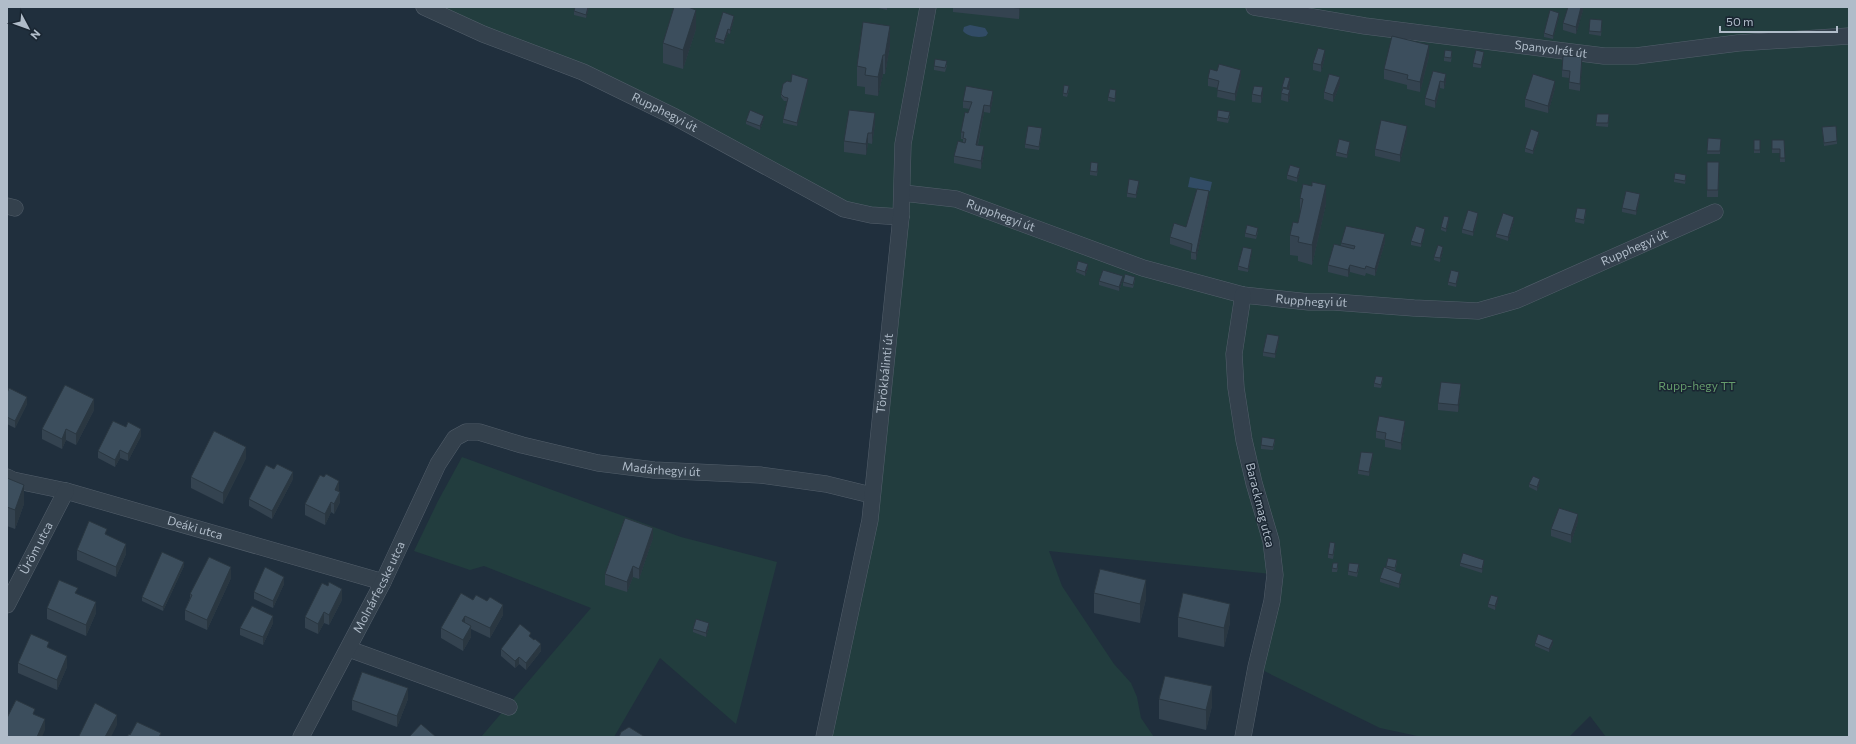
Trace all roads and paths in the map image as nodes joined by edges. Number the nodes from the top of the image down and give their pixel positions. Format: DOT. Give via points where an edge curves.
graph roads {
  1 [pos="424,7"];
  2 [pos="928,7"];
  3 [pos="1254,7"];
  4 [pos="1849,36"];
  5 [pos="903,193"];
  6 [pos="1715,212"];
  7 [pos="902,217"];
  8 [pos="1243,295"];
  9 [pos="455,438"];
  10 [pos="7,477"];
  11 [pos="66,491"];
  12 [pos="871,495"];
  13 [pos="383,582"];
  14 [pos="7,605"];
  15 [pos="349,649"];
  16 [pos="509,707"];
  17 [pos="301,737"];
  18 [pos="824,737"];
  19 [pos="1243,737"];
  1 -- 7 [label="street, Rupphegyi út" via="483,34 583,72 718,139 844,209 871,215"];
  2 -- 5 [label="street, Törökbálinti út" via="903,144"];
  3 -- 4 [label="street, Spanyolrét út" via="1365,26 1604,56 1636,56 1738,43"];
  5 -- 7 [label="street, Törökbálinti út"];
  5 -- 8 [label="street, Rupphegyi út" via="956,199 1143,268"];
  6 -- 8 [label="street, Rupphegyi út" via="1517,300 1478,311"];
  7 -- 12 [label="street, Törökbálinti út"];
  8 -- 19 [label="street, Barackmag utca" via="1234,354 1236,388 1244,440 1271,541 1275,575 1272,601"];
  9 -- 12 [label="street, Madárhegyi út" via="466,432 479,432 598,463 654,470 760,475 826,484"];
  9 -- 13 [label="street, Molnárfecske utca" via="438,464"];
  10 -- 11 [label="street, Deáki utca"];
  11 -- 13 [label="street, Deáki utca"];
  11 -- 14 [label="street, Üröm utca"];
  12 -- 18 [label="street, Törökbálinti út" via="869,525"];
  13 -- 15 [label="street, Molnárfecske utca"];
  15 -- 16 [label="street"];
  15 -- 17 [label="street, Molnárfecske utca"];
}
